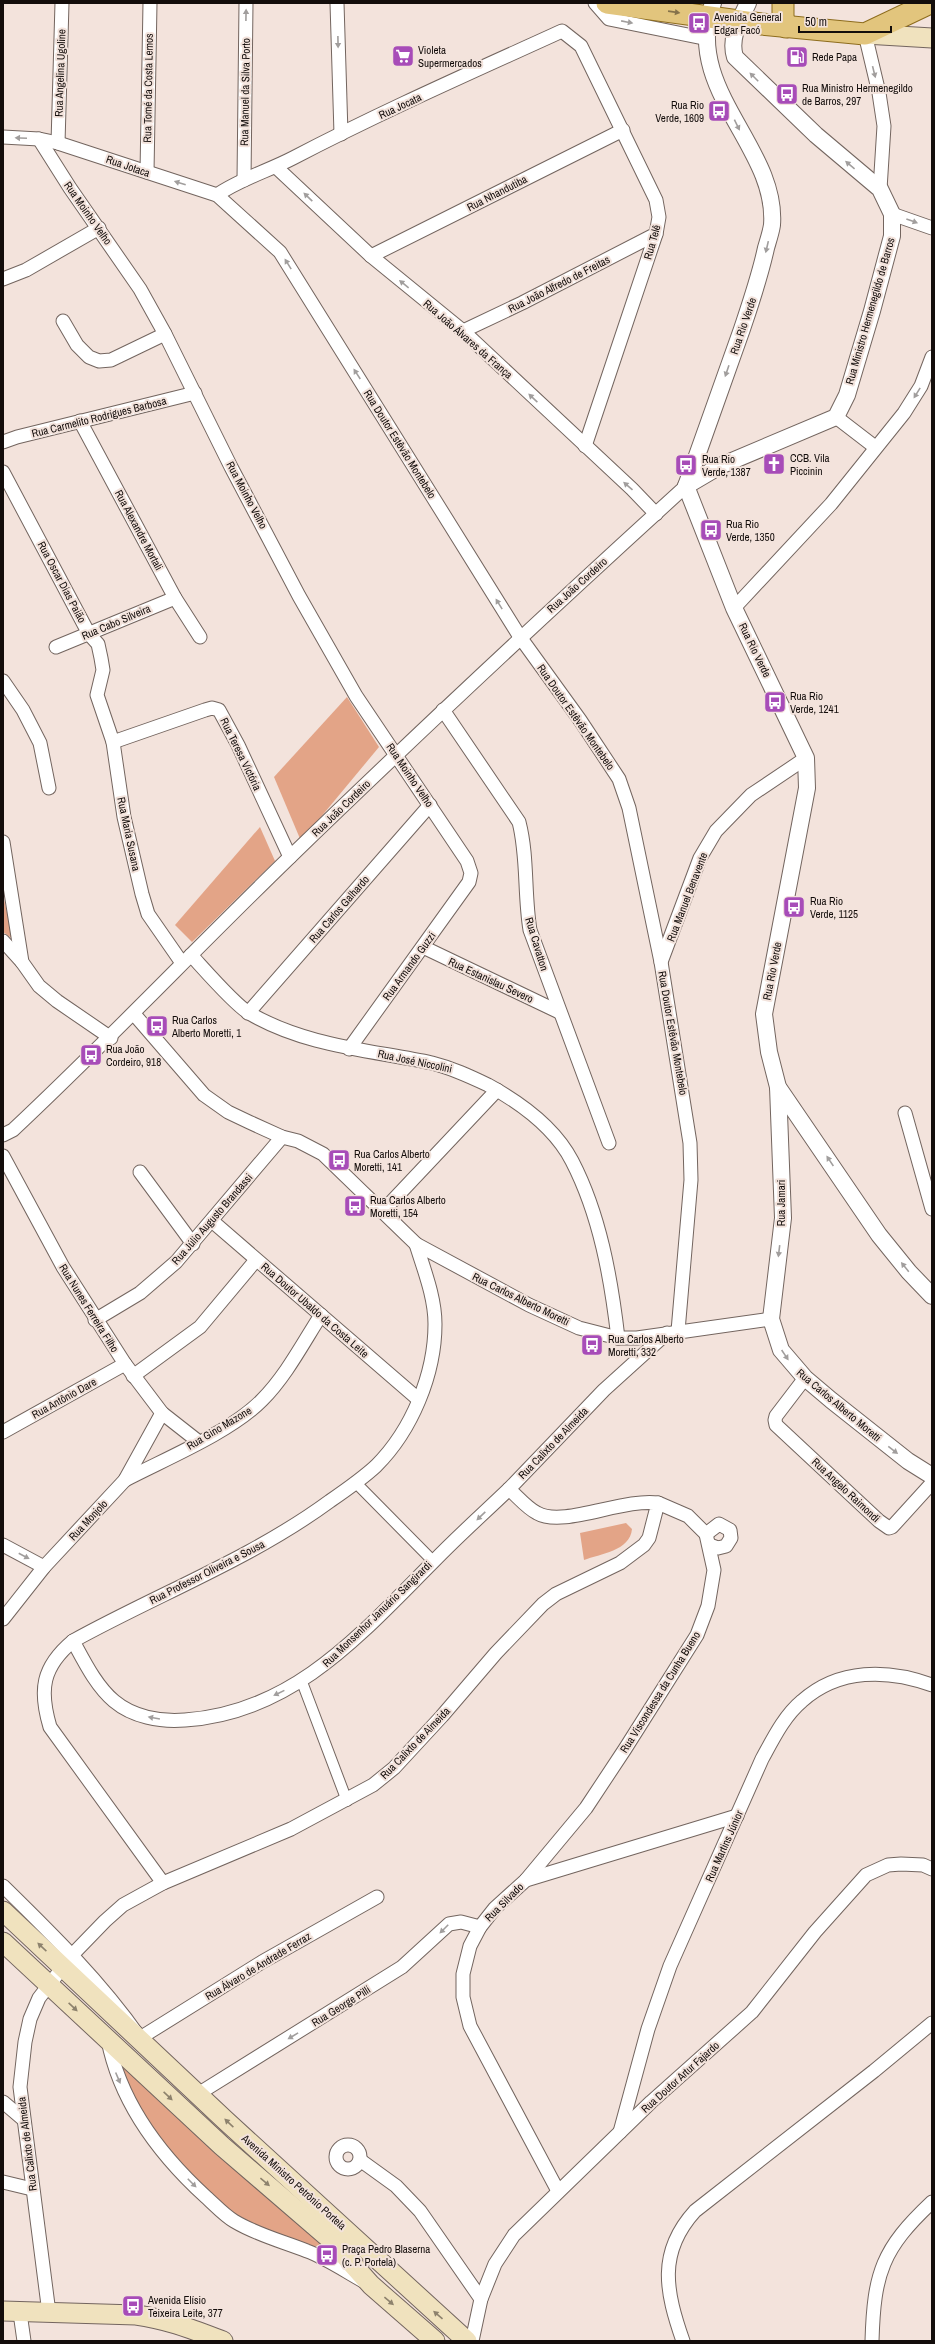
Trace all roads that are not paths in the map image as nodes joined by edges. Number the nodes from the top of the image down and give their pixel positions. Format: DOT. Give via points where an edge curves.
graph roads {
  1 [pos="62,3"];
  2 [pos="150,3"];
  3 [pos="246,3"];
  4 [pos="337,3"];
  5 [pos="595,3"];
  6 [pos="608,3"];
  7 [pos="783,3"];
  8 [pos="930,3"];
  9 [pos="711,10"];
  10 [pos="744,12"];
  11 [pos="786,27"];
  12 [pos="865,34"];
  13 [pos="932,38"];
  14 [pos="708,39"];
  15 [pos="581,46"];
  16 [pos="735,57"];
  17 [pos="713,77"];
  18 [pos="623,130"];
  19 [pos="340,134"];
  20 [pos="3,137"];
  21 [pos="39,139"];
  22 [pos="58,143"];
  23 [pos="276,167"];
  24 [pos="147,172"];
  25 [pos="244,180"];
  26 [pos="880,189"];
  27 [pos="217,195"];
  28 [pos="892,214"];
  29 [pos="99,228"];
  30 [pos="932,228"];
  31 [pos="656,234"];
  32 [pos="371,256"];
  33 [pos="3,279"];
  34 [pos="63,321"];
  35 [pos="462,332"];
  36 [pos="165,334"];
  37 [pos="932,357"];
  38 [pos="195,393"];
  39 [pos="836,417"];
  40 [pos="80,420"];
  41 [pos="3,442"];
  42 [pos="585,446"];
  43 [pos="875,447"];
  44 [pos="3,472"];
  45 [pos="686,486"];
  46 [pos="656,514"];
  47 [pos="175,598"];
  48 [pos="734,608"];
  49 [pos="89,634"];
  50 [pos="200,637"];
  51 [pos="520,637"];
  52 [pos="56,647"];
  53 [pos="3,681"];
  54 [pos="97,695"];
  55 [pos="443,710"];
  56 [pos="113,742"];
  57 [pos="397,754"];
  58 [pos="806,758"];
  59 [pos="48,788"];
  60 [pos="430,805"];
  61 [pos="3,842"];
  62 [pos="290,857"];
  63 [pos="469,882"];
  64 [pos="3,941"];
  65 [pos="423,948"];
  66 [pos="187,959"];
  67 [pos="22,962"];
  68 [pos="661,962"];
  69 [pos="559,1012"];
  70 [pos="248,1013"];
  71 [pos="134,1014"];
  72 [pos="111,1038"];
  73 [pos="349,1048"];
  74 [pos="778,1087"];
  75 [pos="497,1090"];
  76 [pos="905,1113"];
  77 [pos="3,1135"];
  78 [pos="282,1138"];
  79 [pos="780,1140"];
  80 [pos="816,1141"];
  81 [pos="609,1143"];
  82 [pos="3,1156"];
  83 [pos="140,1172"];
  84 [pos="932,1209"];
  85 [pos="382,1212"];
  86 [pos="212,1221"];
  87 [pos="193,1244"];
  88 [pos="416,1244"];
  89 [pos="256,1260"];
  90 [pos="932,1296"];
  91 [pos="321,1314"];
  92 [pos="771,1319"];
  93 [pos="95,1320"];
  94 [pos="672,1332"];
  95 [pos="618,1338"];
  96 [pos="125,1364"];
  97 [pos="133,1376"];
  98 [pos="805,1378"];
  99 [pos="418,1400"];
  100 [pos="162,1413"];
  101 [pos="3,1432"];
  102 [pos="199,1442"];
  103 [pos="932,1476"];
  104 [pos="125,1480"];
  105 [pos="356,1483"];
  106 [pos="932,1484"];
  107 [pos="509,1489"];
  108 [pos="658,1503"];
  109 [pos="3,1546"];
  110 [pos="434,1561"];
  111 [pos="44,1567"];
  112 [pos="3,1619"];
  113 [pos="73,1641"];
  114 [pos="302,1682"];
  115 [pos="932,1685"];
  116 [pos="347,1801"];
  117 [pos="737,1816"];
  118 [pos="932,1869"];
  119 [pos="526,1880"];
  120 [pos="163,1883"];
  121 [pos="3,1886"];
  122 [pos="377,1897"];
  123 [pos="3,1911"];
  124 [pos="480,1927"];
  125 [pos="3,1942"];
  126 [pos="68,1961"];
  127 [pos="49,1985"];
  128 [pos="932,2022"];
  129 [pos="140,2038"];
  130 [pos="108,2040"];
  131 [pos="198,2094"];
  132 [pos="3,2102"];
  133 [pos="23,2119"];
  134 [pos="620,2132"];
  135 [pos="360,2160"];
  136 [pos="3,2182"];
  137 [pos="32,2189"];
  138 [pos="558,2190"];
  139 [pos="932,2202"];
  140 [pos="335,2232"];
  141 [pos="307,2251"];
  142 [pos="371,2285"];
  143 [pos="481,2300"];
  144 [pos="12,2312"];
  145 [pos="48,2313"];
  146 [pos="431,2338"];
  147 [pos="24,2341"];
  148 [pos="223,2341"];
  149 [pos="467,2341"];
  150 [pos="472,2341"];
  151 [pos="683,2341"];
  152 [pos="872,2341"];
  1 -- 22 [label="street, Rua Angelina Ugoline"];
  2 -- 24 [label="street, Rua Tomé da Costa Lemos"];
  25 -- 3 [label="street, Rua Manuel da Silva Porto, one-way"];
  4 -- 19 [label="street, one-way"];
  5 -- 14 [label="street, one-way" via="608,19"];
  6 -- 9 [label="main road, one-way"];
  7 -- 11 [label="main road"];
  8 -- 12 [label="main road"];
  9 -- 10 [label="main road"];
  9 -- 14 [label="street, Rua Rio Verde"];
  10 -- 11 [label="main road"];
  10 -- 16 [label="street" via="732,47"];
  11 -- 12 [label="main road"];
  12 -- 13 [label="main road"];
  12 -- 26 [label="street, one-way" via="884,126"];
  14 -- 17 [label="street, Rua Rio Verde"];
  15 -- 18 [label="street, Rua Telê"];
  15 -- 19 [label="street, Rua Jocata" via="562,31"];
  16 -- 17 [label="street" via="720,67"];
  26 -- 16 [label="street, Rua Ministro Hermenegildo de Barros, one-way" via="816,135"];
  17 -- 45 [label="street, Rua Rio Verde, one-way" via="761,171 770,195 772,225 758,282"];
  18 -- 31 [label="street, Rua Telê" via="656,200 659,217"];
  18 -- 32 [label="street, Rua Nhandutiba"];
  19 -- 23 [label="street, Rua Jocata"];
  21 -- 20 [label="street, one-way"];
  21 -- 22 [label="street, Rua Jotaca"];
  21 -- 29 [label="street, Rua Moinho Velho"];
  22 -- 24 [label="street, Rua Jotaca"];
  23 -- 25 [label="street, Rua Jocata"];
  32 -- 23 [label="street, Rua João Álvares da França, one-way"];
  27 -- 24 [label="street, Rua Jotaca, one-way"];
  25 -- 27 [label="street, Rua Jocata"];
  26 -- 28 [label="street, Rua Ministro Hermenegildo de Barros"];
  51 -- 27 [label="street, Rua Doutor Estêvão Montebelo, one-way" via="280,252"];
  28 -- 30 [label="street, one-way"];
  28 -- 39 [label="street, Rua Ministro Hermenegildo de Barros" via="892,236 872,311 846,395"];
  29 -- 33 [label="street" via="26,270"];
  29 -- 36 [label="street, Rua Moinho Velho" via="140,289"];
  31 -- 35 [label="street, Rua João Alfredo de Freitas" via="522,304"];
  31 -- 42 [label="street, Rua Telê"];
  35 -- 32 [label="street, Rua João Álvares da França, one-way"];
  34 -- 36 [label="street" via="77,345 89,357 99,361 111,360"];
  42 -- 35 [label="street, Rua João Álvares da França, one-way"];
  36 -- 38 [label="street, Rua Moinho Velho"];
  37 -- 43 [label="street, one-way" via="921,386 909,406"];
  38 -- 40 [label="street, Rua Carmelito Rodrigues Barbosa"];
  38 -- 57 [label="street, Rua Moinho Velho" via="299,596 370,718"];
  39 -- 43 [label="street"];
  39 -- 45 [label="street" via="720,466"];
  40 -- 41 [label="street, Rua Carmelito Rodrigues Barbosa"];
  40 -- 47 [label="street, Rua Alexandre Mortali"];
  46 -- 42 [label="street, Rua João Álvares da França, one-way"];
  43 -- 48 [label="street" via="831,504"];
  44 -- 49 [label="street, Rua Oscar Dias Paião"];
  45 -- 46 [label="street, Rua João Cordeiro"];
  45 -- 48 [label="street, Rua Rio Verde"];
  46 -- 51 [label="street, Rua João Cordeiro"];
  47 -- 49 [label="street, Rua Cabo Silveira"];
  47 -- 50 [label="street, Rua Alexandre Mortali"];
  48 -- 58 [label="street, Rua Rio Verde"];
  49 -- 52 [label="street, Rua Cabo Silveira"];
  49 -- 54 [label="street, Rua Oscar Dias Paião" via="98,644 103,670"];
  51 -- 55 [label="street, Rua João Cordeiro"];
  51 -- 68 [label="street, Rua Doutor Estêvão Montebelo" via="619,779 630,808"];
  53 -- 59 [label="street" via="24,710 40,743"];
  54 -- 56 [label="street, Rua Maria Susana"];
  55 -- 57 [label="street, Rua João Cordeiro"];
  55 -- 69 [label="street, Rua Cavatton" via="519,822 524,841 526,904 530,930"];
  56 -- 62 [label="street, Rua Teresa Victória" via="205,710 219,710"];
  56 -- 66 [label="street, Rua Maria Susana" via="124,817 148,914"];
  57 -- 60 [label="street, Rua Moinho Velho"];
  57 -- 62 [label="street, Rua João Cordeiro"];
  58 -- 68 [label="street, Rua Manuel Benavente" via="751,795 716,831 700,858"];
  58 -- 74 [label="street, Rua Rio Verde" via="807,788 764,1014 769,1052"];
  60 -- 63 [label="street, Rua Moinho Velho" via="467,861 471,873"];
  60 -- 70 [label="street, Rua Carlos Galhardo"];
  61 -- 67 [label="street"];
  62 -- 66 [label="street, Rua João Cordeiro"];
  63 -- 65 [label="street, Rua Armando Guzzi"];
  64 -- 67 [label="street"];
  65 -- 69 [label="street, Rua Estanislau Severo"];
  65 -- 73 [label="street, Rua Armando Guzzi"];
  66 -- 70 [label="street, Rua José Niccolini"];
  66 -- 71 [label="street, Rua João Cordeiro"];
  67 -- 72 [label="street" via="39,986"];
  68 -- 94 [label="street, Rua Doutor Estêvão Montebelo" via="690,1143 690,1187"];
  69 -- 81 [label="street, Rua Cavatton"];
  70 -- 73 [label="street, Rua José Niccolini" via="296,1035"];
  71 -- 72 [label="street, Rua João Cordeiro"];
  71 -- 78 [label="street, Rua Carlos Alberto Moretti" via="204,1095 228,1112"];
  72 -- 77 [label="street, Rua João Cordeiro" via="13,1130"];
  73 -- 75 [label="street, Rua José Niccolini" via="453,1068"];
  74 -- 79 [label="street, Rua Jamari"];
  74 -- 80 [label="street, Rua Rio Verde"];
  75 -- 85 [label="street"];
  75 -- 95 [label="street, Rua José Niccolini" via="532,1114 572,1160 602,1244"];
  76 -- 84 [label="street"];
  78 -- 85 [label="street, Rua Carlos Alberto Moretti" via="298,1141 323,1154"];
  78 -- 86 [label="street, Rua Júlio Augusto Brandassi"];
  79 -- 80 [label="street" via="788,1128 801,1131"];
  79 -- 92 [label="street, Rua Jamari, one-way" via="783,1218"];
  90 -- 80 [label="street, Rua Rio Verde, one-way" via="879,1235"];
  82 -- 93 [label="street, Rua Nunes Ferreira Filho"];
  83 -- 87 [label="street"];
  85 -- 88 [label="street, Rua Carlos Alberto Moretti"];
  86 -- 87 [label="street, Rua Júlio Augusto Brandassi"];
  86 -- 89 [label="street, Rua Doutor Ubaldo da Costa Leite"];
  87 -- 93 [label="street, Rua Júlio Augusto Brandassi" via="140,1293"];
  88 -- 95 [label="street, Rua Carlos Alberto Moretti" via="529,1305 579,1328"];
  88 -- 99 [label="street, Rua Professor Oliveira e Sousa" via="432,1295 435,1322 430,1367"];
  89 -- 91 [label="street, Rua Doutor Ubaldo da Costa Leite"];
  89 -- 97 [label="street" via="200,1327"];
  91 -- 99 [label="street, Rua Doutor Ubaldo da Costa Leite"];
  91 -- 102 [label="street, Rua Gino Mazone" via="278,1383 262,1401 243,1416"];
  92 -- 94 [label="street, Rua Carlos Alberto Moretti"];
  92 -- 98 [label="street, Rua Carlos Alberto Moretti, one-way" via="781,1350"];
  93 -- 96 [label="street, Rua Nunes Ferreira Filho"];
  94 -- 95 [label="street, Rua Carlos Alberto Moretti" via="637,1338"];
  94 -- 107 [label="street, Rua Calixto de Almeida" via="604,1390"];
  96 -- 97 [label="street, Rua Nunes Ferreira Filho"];
  96 -- 101 [label="street, Rua Antônio Dare"];
  97 -- 100 [label="street, Rua Nunes Ferreira Filho"];
  98 -- 103 [label="street, Rua Carlos Alberto Moretti, one-way" via="908,1461"];
  98 -- 106 [label="street, Rua Angelo Raimondi" via="776,1416 776,1425 871,1514 889,1528 897,1524"];
  99 -- 105 [label="street, Rua Professor Oliveira e Sousa" via="399,1437 376,1465"];
  100 -- 102 [label="street, Rua Nunes Ferreira Filho"];
  100 -- 104 [label="street, Rua Monjolo"];
  102 -- 104 [label="street, Rua Gino Mazone"];
  104 -- 111 [label="street, Rua Monjolo"];
  105 -- 110 [label="street"];
  105 -- 113 [label="street, Rua Professor Oliveira e Sousa" via="307,1518 252,1551"];
  107 -- 108 [label="street, Rua Calixto de Almeida" via="536,1513 553,1518 576,1516 633,1502"];
  107 -- 110 [label="street, Rua Monsenhor Januário Sangirardi, one-way"];
  108 -- 116 [label="street, Rua Calixto de Almeida" via="652,1529 644,1545 620,1563 556,1594 543,1604 394,1768"];
  108 -- 119 [label="street, Rua Viscondessa da Cunha Bueno" via="688,1516 708,1539 714,1570 708,1606 696,1635 586,1808"];
  109 -- 111 [label="street, one-way"];
  110 -- 114 [label="street, Rua Monsenhor Januário Sangirardi" via="346,1646"];
  111 -- 112 [label="street, Rua Monjolo"];
  114 -- 113 [label="street, Rua Monsenhor Januário Sangirardi, one-way" via="251,1706 204,1719 172,1721 151,1718 133,1713 113,1700 95,1678"];
  113 -- 120 [label="street, Rua Professor Oliveira e Sousa" via="58,1654 48,1671 43,1687 44,1708 50,1727"];
  114 -- 116 [label="street"];
  115 -- 117 [label="street, Rua Martins Júnior" via="883,1673 862,1674 830,1683 814,1692 801,1701 779,1728"];
  116 -- 120 [label="street, Rua Calixto de Almeida" via="291,1829"];
  117 -- 119 [label="street, Rua Silvado"];
  117 -- 134 [label="street, Rua Martins Júnior" via="670,1966 648,2030"];
  118 -- 134 [label="street, Rua Doutor Artur Fajardo" via="923,1865 888,1865 866,1875 815,1932 752,2012"];
  119 -- 124 [label="street, Rua Silvado" via="495,1908"];
  120 -- 126 [label="street, Rua Calixto de Almeida" via="124,1905 105,1921"];
  121 -- 126 [label="street, Avenida Ministro Petrônio Portela"];
  122 -- 129 [label="street, Rua Álvaro de Andrade Ferraz" via="262,1962"];
  126 -- 123 [label="main road, Avenida Ministro Petrônio Portela, one-way"];
  124 -- 131 [label="street, Rua George Pilli, one-way" via="461,1922 449,1924 402,1967"];
  124 -- 138 [label="street, Rua Silvado" via="470,1946 463,1974 463,1997 470,2026"];
  125 -- 127 [label="main road, Avenida Ministro Petrônio Portela"];
  126 -- 127 [label="street, Rua Calixto de Almeida"];
  126 -- 129 [label="main road, Avenida Ministro Petrônio Portela"];
  127 -- 130 [label="main road, Avenida Ministro Petrônio Portela, one-way"];
  127 -- 133 [label="street, Rua Calixto de Almeida" via="39,1998 30,2019 25,2042 20,2087"];
  128 -- 151 [label="street" via="874,2072 695,2211 683,2225 673,2244 668,2269 675,2316"];
  129 -- 131 [label="main road, Avenida Ministro Petrônio Portela"];
  130 -- 140 [label="main road, Avenida Ministro Petrônio Portela, one-way" via="222,2146"];
  130 -- 141 [label="street, Avenida Ministro Petrônio Portela, one-way" via="118,2079 164,2155 232,2220 264,2237"];
  140 -- 131 [label="main road, Avenida Ministro Petrônio Portela, one-way"];
  132 -- 133 [label="street"];
  133 -- 137 [label="street, Rua Calixto de Almeida"];
  134 -- 138 [label="street, Rua Doutor Artur Fajardo"];
  135 -- 143 [label="street" via="396,2186 420,2211"];
  136 -- 137 [label="street"];
  137 -- 145 [label="street, Rua Calixto de Almeida"];
  138 -- 143 [label="street, Rua Doutor Artur Fajardo" via="504,2248"];
  139 -- 152 [label="street" via="900,2234 882,2263 874,2292"];
  140 -- 141 [label="street"];
  140 -- 142 [label="main road, Avenida Ministro Petrônio Portela"];
  149 -- 140 [label="main road, Avenida Ministro Petrônio Portela, one-way"];
  141 -- 142 [label="street, Avenida Ministro Petrônio Portela"];
  142 -- 146 [label="main road, Avenida Ministro Petrônio Portela, one-way"];
  143 -- 150 [label="street, Rua Doutor Artur Fajardo"];
  144 -- 145 [label="main road"];
  144 -- 147 [label="street"];
  145 -- 148 [label="main road" via="136,2315 157,2318"];
}
